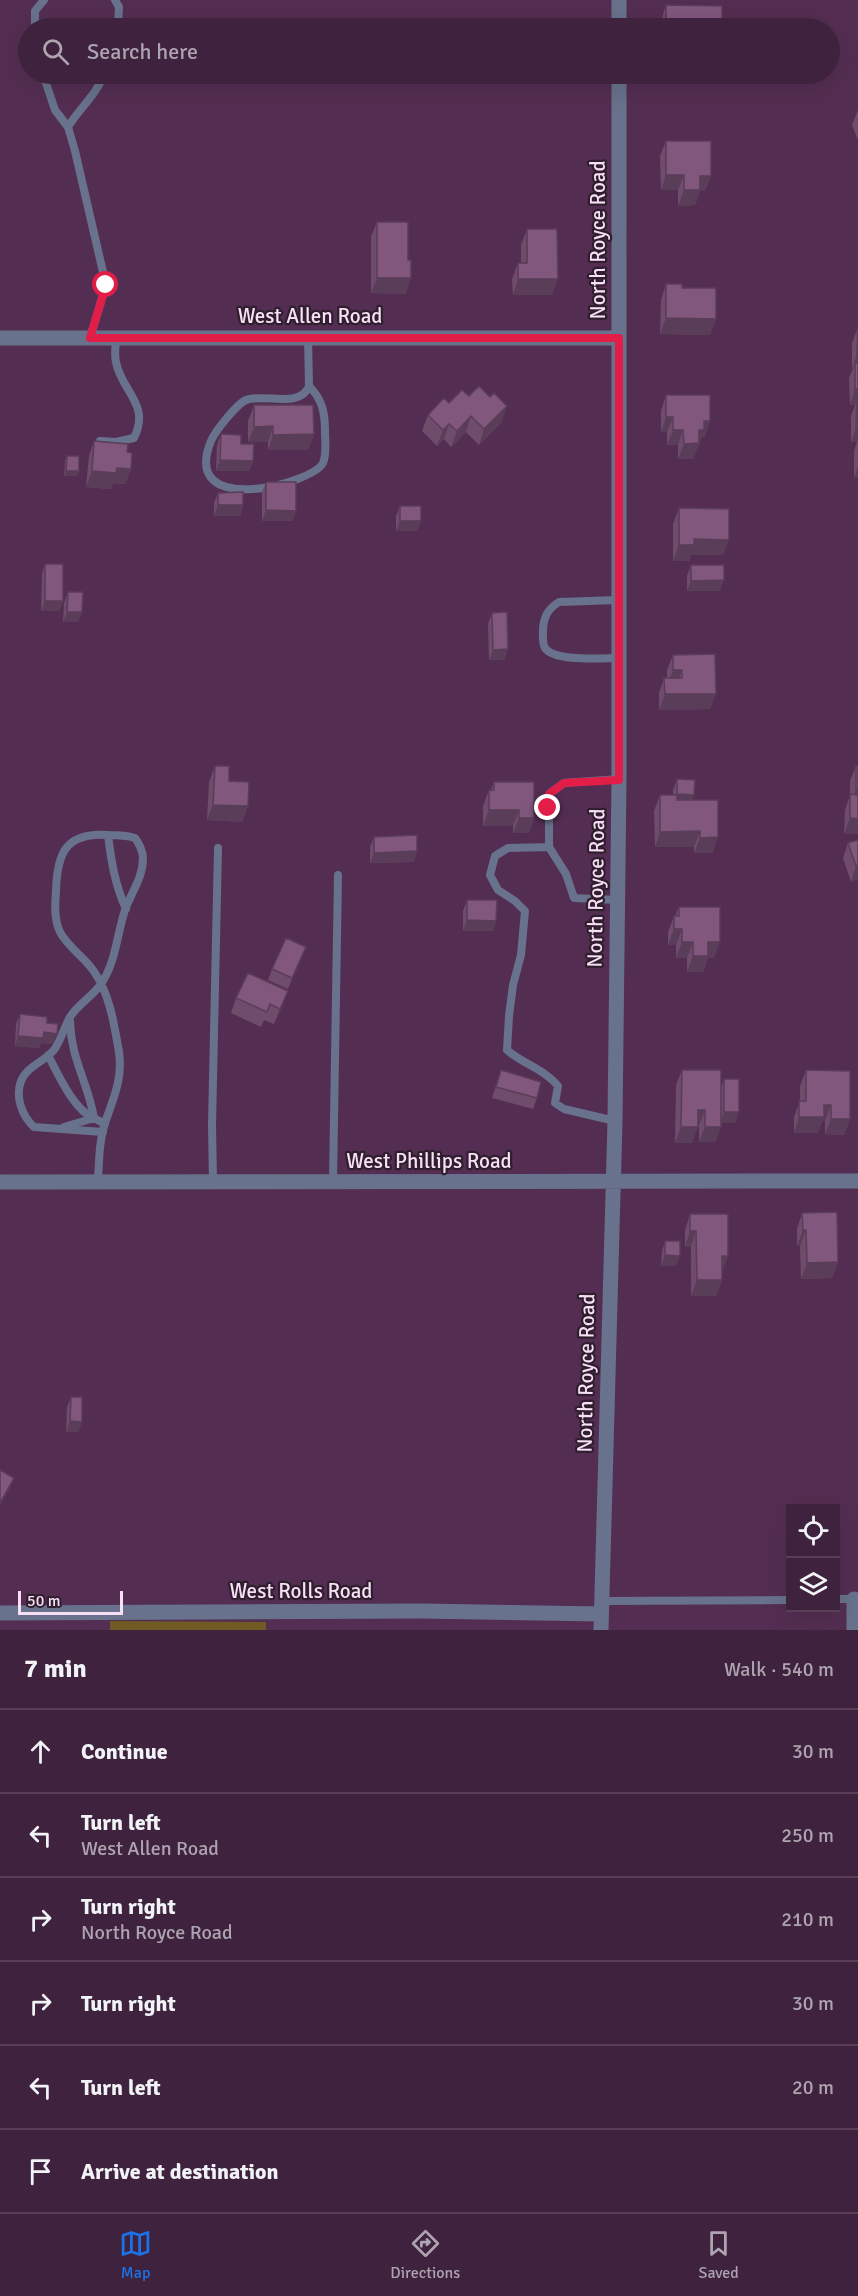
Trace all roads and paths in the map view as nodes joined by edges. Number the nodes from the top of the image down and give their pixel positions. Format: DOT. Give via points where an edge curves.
graph roads {
  1 [pos="44,0"];
  2 [pos="115,0"];
  3 [pos="619,0"];
  4 [pos="35,18"];
  5 [pos="118,18"];
  6 [pos="619,18"];
  7 [pos="46,84"];
  8 [pos="100,84"];
  9 [pos="619,84"];
  10 [pos="68,127"];
  11 [pos="308,337"];
  12 [pos="0,338"];
  13 [pos="90,338"];
  14 [pos="116,338"];
  15 [pos="619,338"];
  16 [pos="309,386"];
  17 [pos="100,441"];
  18 [pos="618,600"];
  19 [pos="619,658"];
  20 [pos="619,780"];
  21 [pos="108,835"];
  22 [pos="549,847"];
  23 [pos="218,848"];
  24 [pos="338,875"];
  25 [pos="617,900"];
  26 [pos="126,909"];
  27 [pos="101,984"];
  28 [pos="70,1017"];
  29 [pos="48,1055"];
  30 [pos="94,1118"];
  31 [pos="615,1121"];
  32 [pos="61,1128"];
  33 [pos="104,1128"];
  34 [pos="858,1181"];
  35 [pos="0,1182"];
  36 [pos="98,1182"];
  37 [pos="213,1182"];
  38 [pos="333,1182"];
  39 [pos="612,1182"];
  40 [pos="840,1599"];
  41 [pos="856,1599"];
  42 [pos="786,1600"];
  43 [pos="0,1613"];
  44 [pos="601,1615"];
  45 [pos="854,1630"];
  1 -- 4 [label="lane" via="35,11"];
  2 -- 5 [label="lane"];
  3 -- 6 [label="street"];
  7 -- 10 [label="lane" via="55,110"];
  8 -- 10 [label="lane"];
  9 -- 15 [label="street, North Royce Road"];
  10 -- 13 [label="lane" via="106,285"];
  11 -- 14 [label="street, West Allen Road"];
  11 -- 15 [label="street, West Allen Road"];
  11 -- 16 [label="lane"];
  12 -- 13 [label="street, West Allen Road"];
  13 -- 14 [label="street, West Allen Road"];
  14 -- 17 [label="lane" via="116,362 138,410 140,425 134,438"];
  15 -- 18 [label="street, North Royce Road"];
  16 -- 16 [label="lane" via="298,397 248,399 238,405 211,440 207,467 211,480 234,490 273,485 314,471 323,463 324,410 319,396"];
  18 -- 19 [label="street, North Royce Road"];
  18 -- 19 [label="lane" via="560,602 544,618 543,640 551,654"];
  19 -- 20 [label="street, North Royce Road"];
  20 -- 22 [label="lane" via="564,783 549,794"];
  20 -- 25 [label="street, North Royce Road"];
  21 -- 26 [label="lane" via="119,895"];
  21 -- 26 [label="lane" via="135,838 144,857"];
  21 -- 27 [label="lane" via="86,835 72,842 57,867 55,911 60,932"];
  22 -- 25 [label="lane" via="566,874 574,898"];
  22 -- 31 [label="lane" via="508,849 495,856 490,875 498,890 525,911 507,1050 550,1077 558,1086 555,1102 564,1109"];
  23 -- 37 [label="lane"];
  24 -- 38 [label="lane"];
  25 -- 31 [label="street, North Royce Road"];
  26 -- 27 [label="lane"];
  27 -- 28 [label="lane"];
  27 -- 33 [label="lane" via="107,995 119,1055 119,1083"];
  28 -- 29 [label="lane"];
  28 -- 30 [label="lane" via="74,1058"];
  29 -- 30 [label="lane" via="78,1106"];
  29 -- 32 [label="lane" via="21,1080 21,1107 34,1127"];
  30 -- 32 [label="lane"];
  30 -- 33 [label="lane"];
  31 -- 39 [label="street, North Royce Road"];
  32 -- 33 [label="lane" via="84,1132"];
  33 -- 36 [label="lane"];
  34 -- 39 [label="street, West Phillips Road"];
  35 -- 36 [label="street, West Phillips Road"];
  36 -- 37 [label="street, West Phillips Road"];
  37 -- 38 [label="street, West Phillips Road"];
  38 -- 39 [label="street, West Phillips Road"];
  39 -- 44 [label="street, North Royce Road"];
  40 -- 41 [label="lane"];
  41 -- 45 [label="street"];
  42 -- 44 [label="lane"];
  43 -- 44 [label="street, West Rolls Road" via="421,1611"];
}
